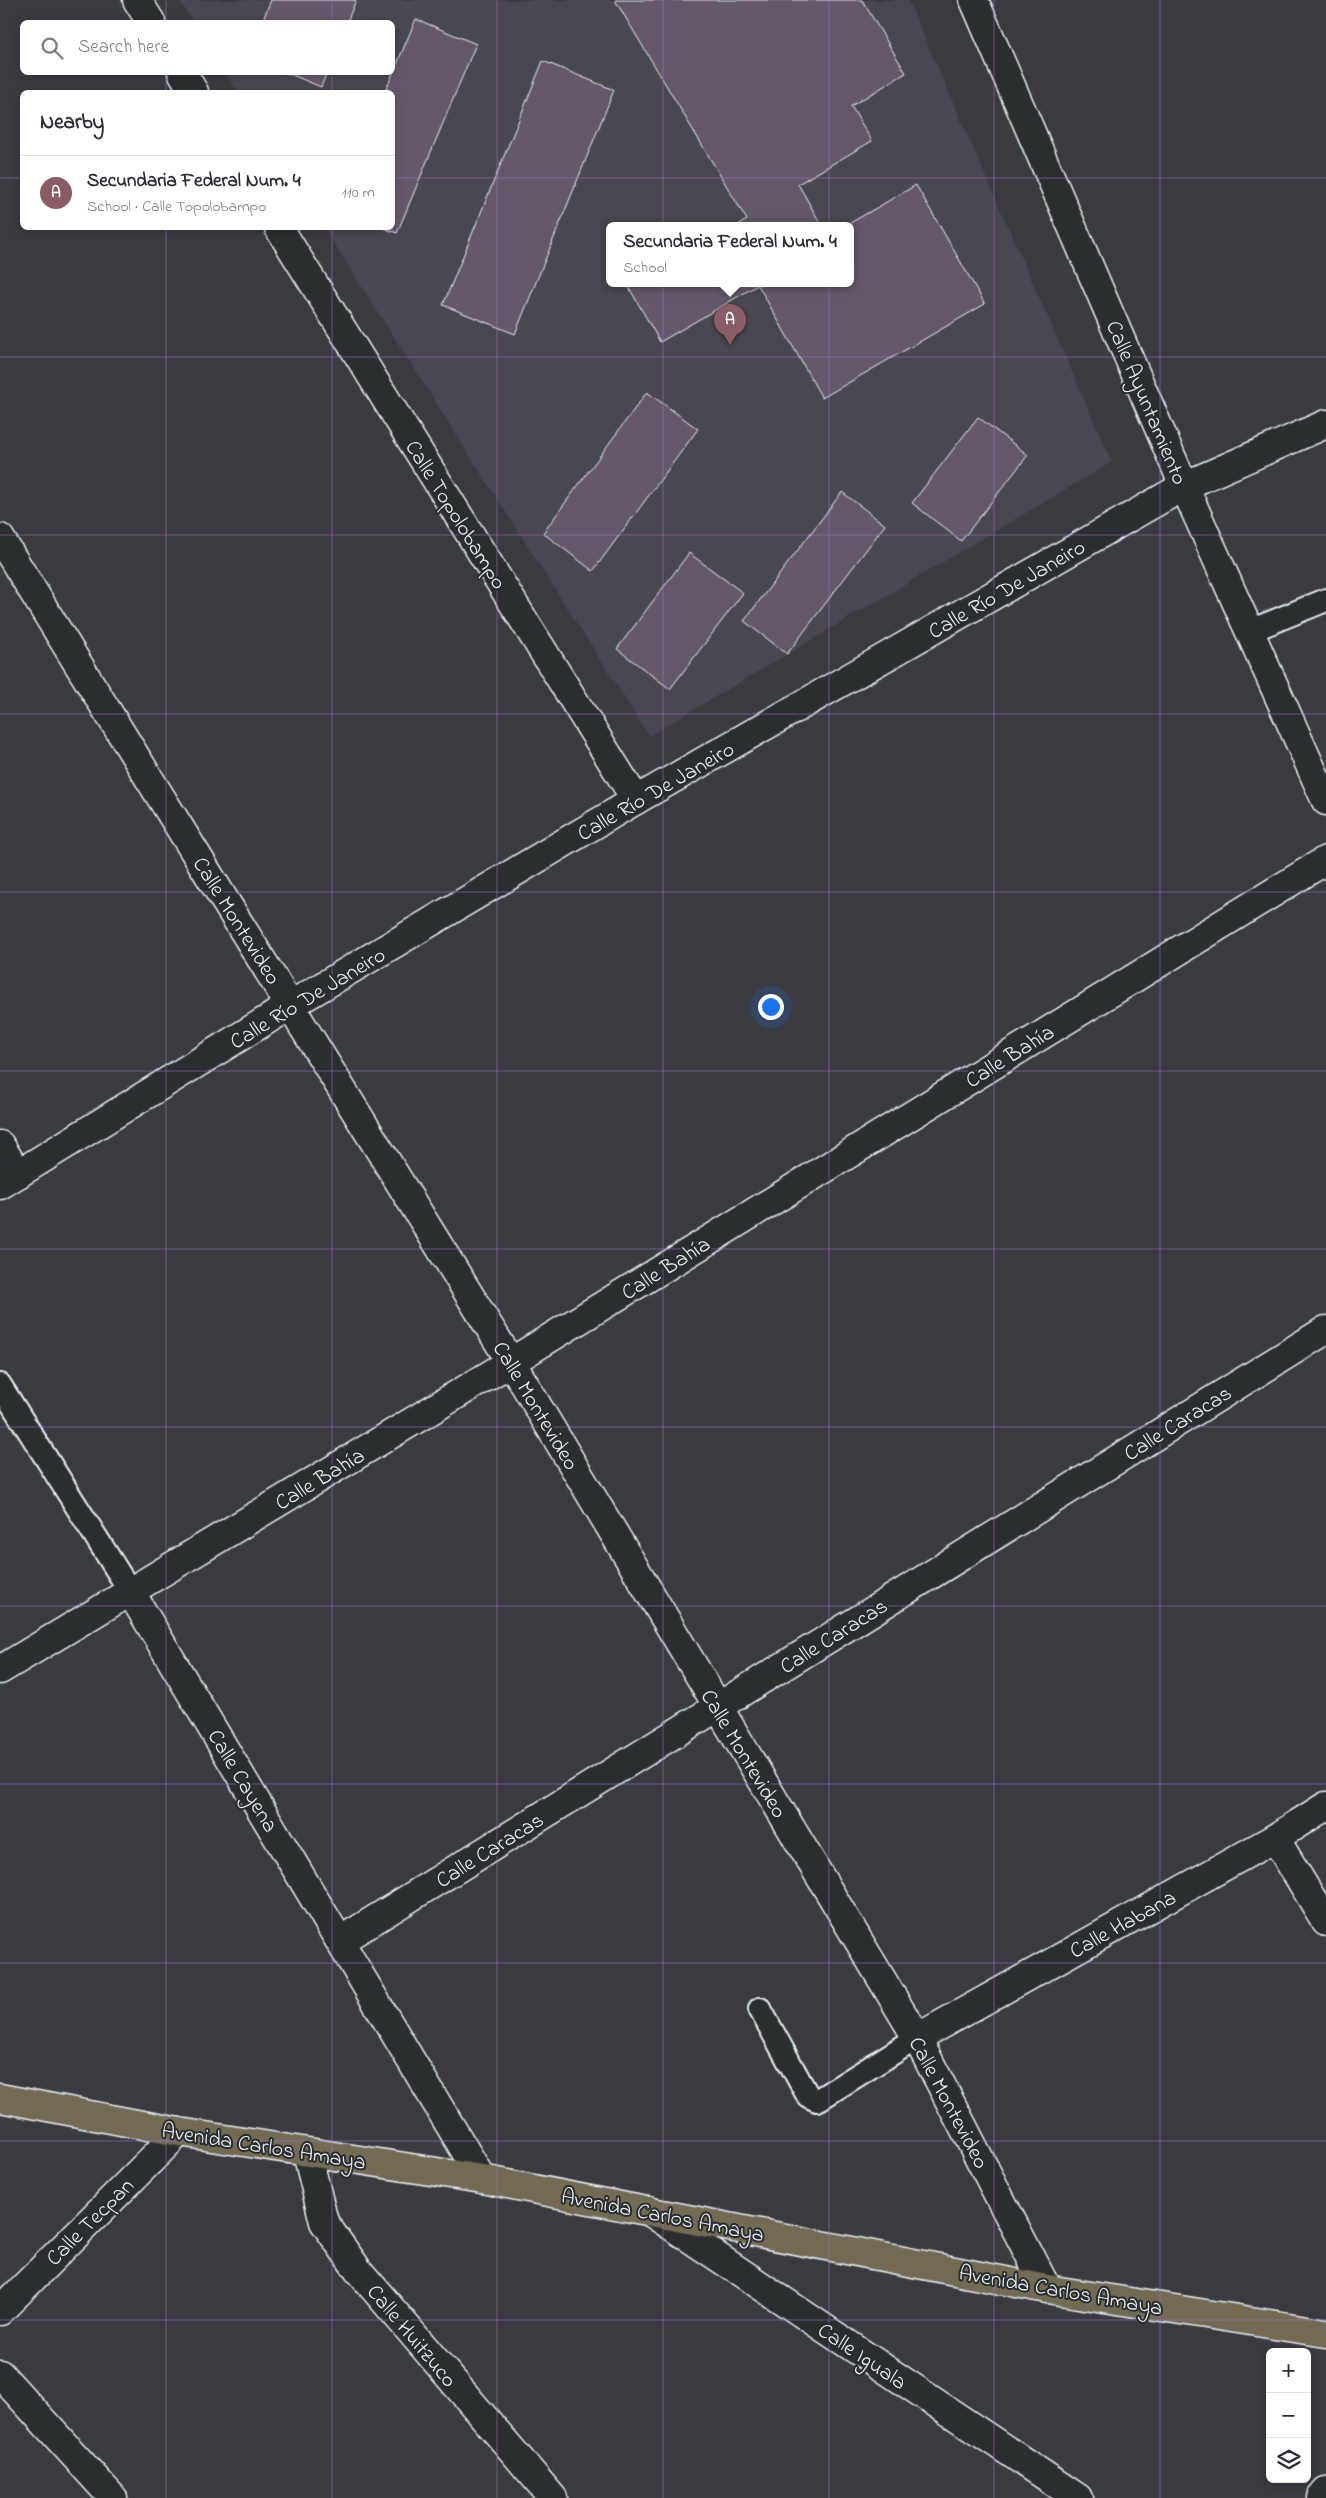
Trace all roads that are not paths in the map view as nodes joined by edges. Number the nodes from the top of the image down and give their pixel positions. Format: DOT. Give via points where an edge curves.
graph roads {
  1 [pos="137,0"];
  2 [pos="974,0"];
  3 [pos="150,20"];
  4 [pos="184,75"];
  5 [pos="193,90"];
  6 [pos="280,230"];
  7 [pos="1326,424"];
  8 [pos="1184,486"];
  9 [pos="0,538"];
  10 [pos="1326,600"];
  11 [pos="1250,631"];
  12 [pos="636,800"];
  13 [pos="1326,802"];
  14 [pos="1326,860"];
  15 [pos="291,1005"];
  16 [pos="0,1145"];
  17 [pos="9,1179"];
  18 [pos="1326,1330"];
  19 [pos="511,1362"];
  20 [pos="0,1385"];
  21 [pos="130,1591"];
  22 [pos="0,1670"];
  23 [pos="717,1706"];
  24 [pos="1326,1806"];
  25 [pos="1275,1838"];
  26 [pos="1326,1922"];
  27 [pos="340,1941"];
  28 [pos="760,2009"];
  29 [pos="916,2038"];
  30 [pos="0,2098"];
  31 [pos="179,2132"];
  32 [pos="307,2153"];
  33 [pos="482,2179"];
  34 [pos="649,2211"];
  35 [pos="1047,2288"];
  36 [pos="0,2311"];
  37 [pos="1326,2333"];
  38 [pos="0,2374"];
  39 [pos="1326,2492"];
  40 [pos="113,2498"];
  41 [pos="553,2498"];
  42 [pos="1078,2498"];
  43 [pos="1321,2498"];
  1 -- 3 [label="street"];
  2 -- 8 [label="street, Calle Ayuntamiento"];
  4 -- 5 [label="street"];
  6 -- 12 [label="street, Calle Topolobampo"];
  7 -- 8 [label="street, Calle Río De Janeiro"];
  8 -- 11 [label="street, Calle Ayuntamiento"];
  8 -- 12 [label="street, Calle Río De Janeiro"];
  9 -- 15 [label="street, Calle Montevideo"];
  10 -- 11 [label="lane"];
  11 -- 13 [label="street, Calle Ayuntamiento"];
  12 -- 15 [label="street, Calle Río De Janeiro"];
  14 -- 19 [label="street, Calle Bahía"];
  15 -- 17 [label="street, Calle Río De Janeiro"];
  15 -- 19 [label="street, Calle Montevideo"];
  16 -- 17 [label="street"];
  18 -- 23 [label="street, Calle Caracas"];
  19 -- 21 [label="street, Calle Bahía"];
  19 -- 23 [label="street, Calle Montevideo"];
  20 -- 21 [label="lane, Calle Cayena"];
  21 -- 22 [label="street, Calle Bahía"];
  21 -- 27 [label="street, Calle Cayena"];
  23 -- 27 [label="street, Calle Caracas"];
  23 -- 29 [label="street, Calle Montevideo"];
  24 -- 25 [label="street, Calle Habana"];
  25 -- 26 [label="street"];
  25 -- 29 [label="street, Calle Habana"];
  27 -- 33 [label="street, Calle Cayena"];
  28 -- 29 [label="lane" via="812,2099 821,2098"];
  29 -- 35 [label="street, Calle Montevideo"];
  30 -- 31 [label="main road, Avenida Carlos Amaya"];
  31 -- 32 [label="main road, Avenida Carlos Amaya"];
  31 -- 36 [label="street, Calle Tecpan"];
  32 -- 33 [label="main road, Avenida Carlos Amaya"];
  32 -- 41 [label="street, Calle Huitzuco" via="324,2222 358,2270"];
  33 -- 34 [label="main road, Avenida Carlos Amaya"];
  34 -- 35 [label="main road, Avenida Carlos Amaya"];
  34 -- 42 [label="street, Calle Iguala"];
  35 -- 37 [label="main road, Avenida Carlos Amaya"];
  38 -- 40 [label="street"];
  39 -- 43 [label="street"];
}
